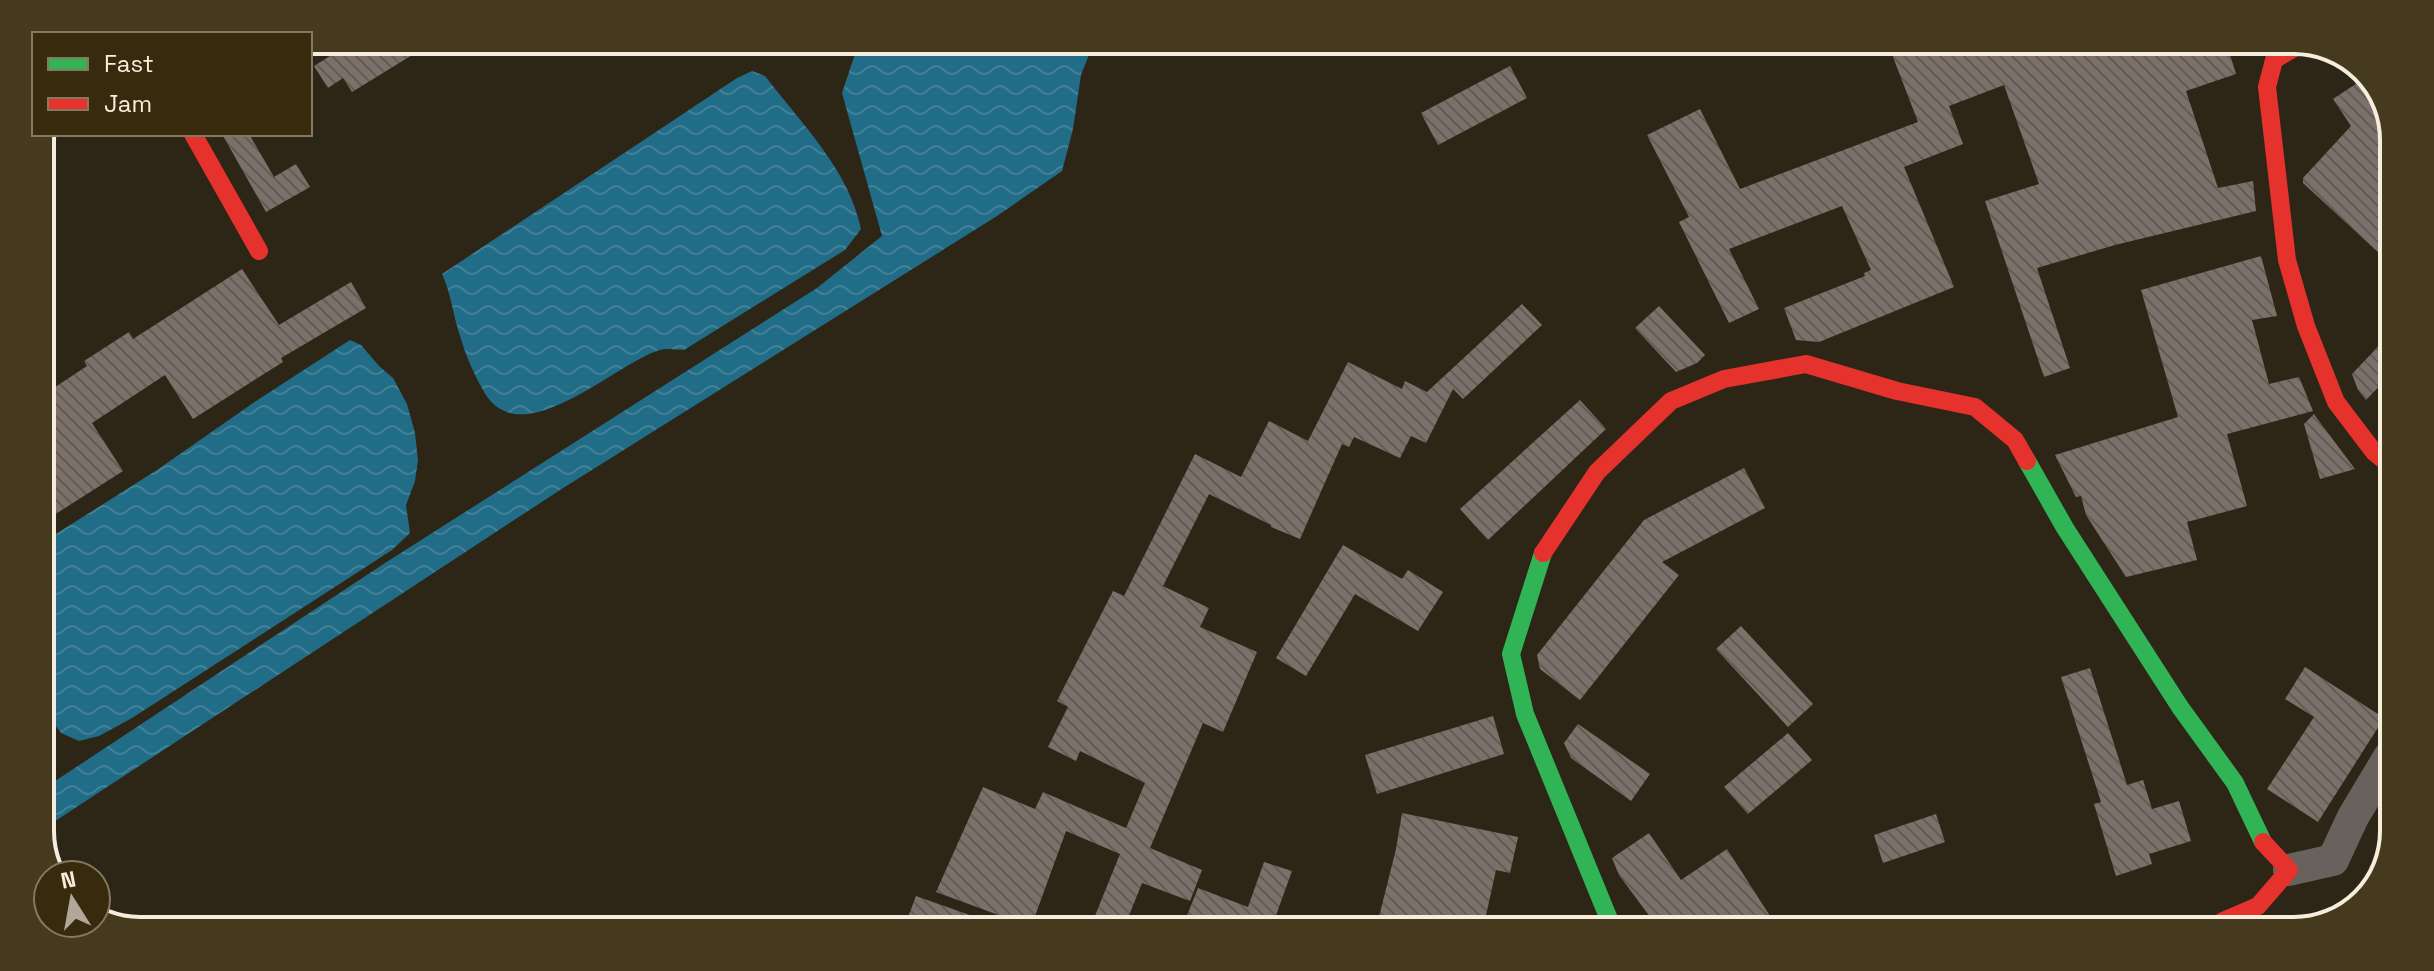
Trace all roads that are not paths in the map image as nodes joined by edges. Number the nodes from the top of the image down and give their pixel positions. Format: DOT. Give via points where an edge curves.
graph roads {
  1 [pos="2284,54"];
  2 [pos="194,136"];
  3 [pos="259,251"];
  4 [pos="2380,457"];
  5 [pos="2380,772"];
  6 [pos="2289,870"];
  7 [pos="1610,917"];
  8 [pos="2232,917"];
  1 -- 4 [label="street" via="2274,60 2267,87 2287,260 2336,402"];
  2 -- 3 [label="street"];
  5 -- 6 [label="street" via="2333,860"];
  6 -- 7 [label="street" via="2261,839 2235,783 2065,528 2015,440 1975,407 1806,364 1724,379 1671,401 1597,472 1541,557 1511,654 1525,714"];
  6 -- 8 [label="street" via="2258,906"];
}
